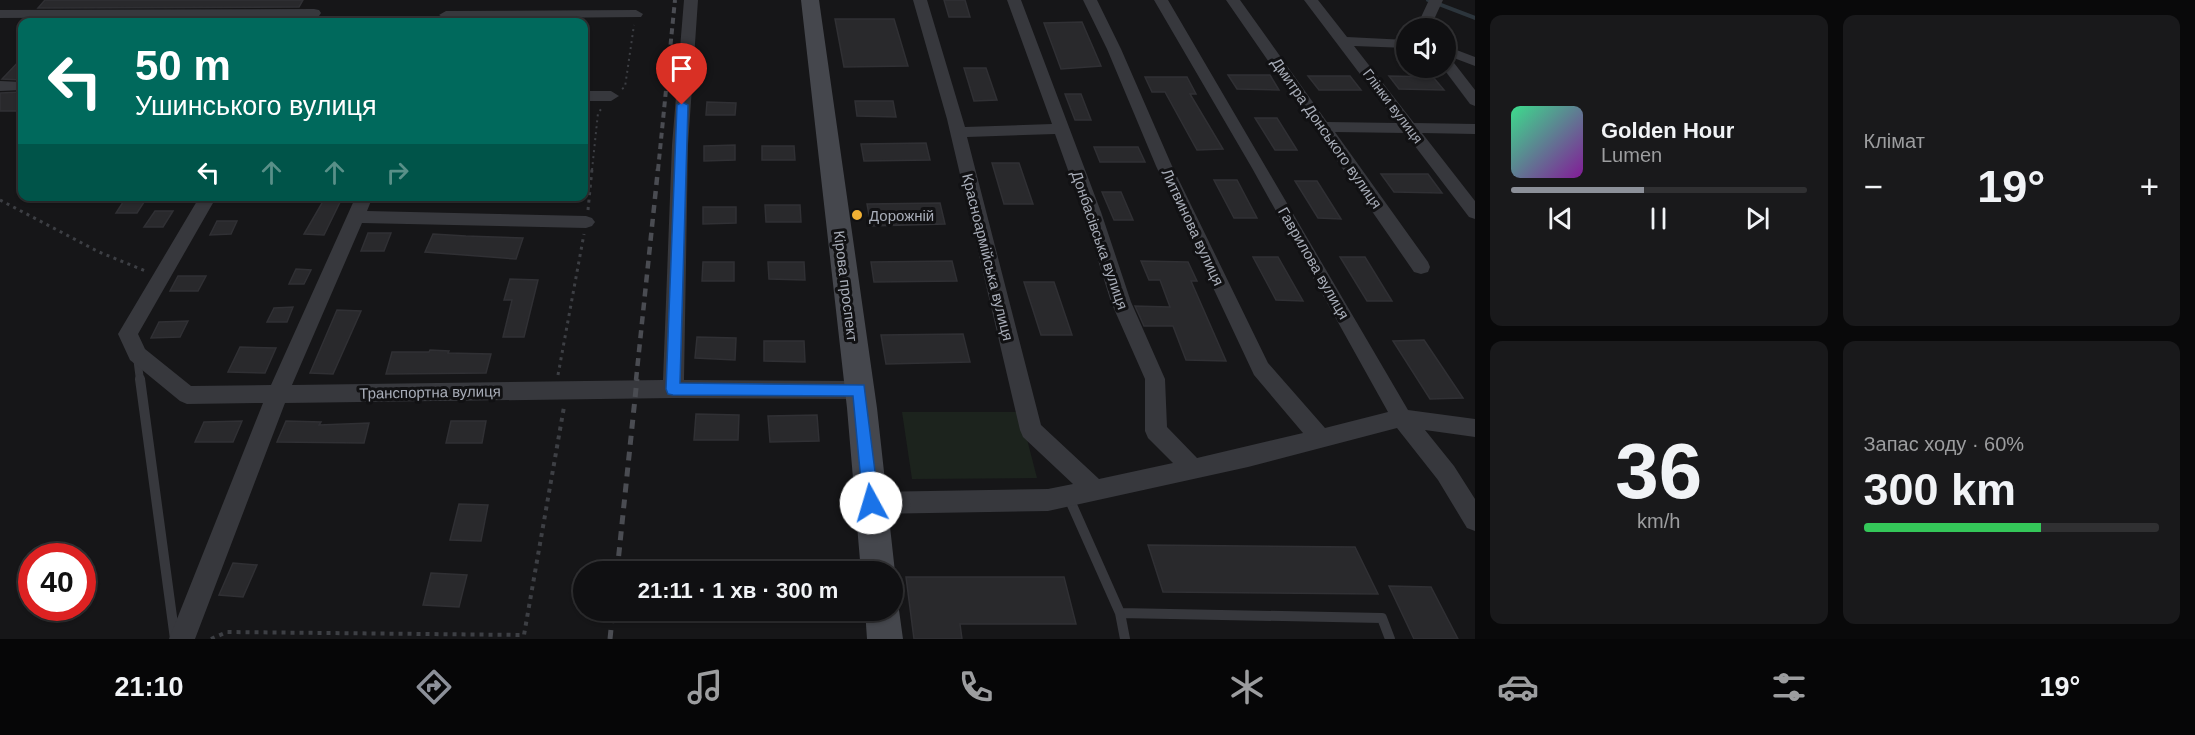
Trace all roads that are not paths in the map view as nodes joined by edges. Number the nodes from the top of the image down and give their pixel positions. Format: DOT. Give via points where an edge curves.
graph roads {
  1 [pos="323,0"];
  2 [pos="452,0"];
  3 [pos="691,0"];
  4 [pos="810,0"];
  5 [pos="920,0"];
  6 [pos="1014,0"];
  7 [pos="1090,0"];
  8 [pos="1161,0"];
  9 [pos="1233,0"];
  10 [pos="1311,0"];
  11 [pos="0,14"];
  12 [pos="636,14"];
  13 [pos="311,18"];
  14 [pos="444,18"];
  15 [pos="482,18"];
  16 [pos="1344,41"];
  17 [pos="1396,43"];
  18 [pos="1456,54"];
  19 [pos="1475,62"];
  20 [pos="1456,75"];
  21 [pos="0,86"];
  22 [pos="18,87"];
  23 [pos="588,96"];
  24 [pos="611,96"];
  25 [pos="1475,100"];
  26 [pos="1322,127"];
  27 [pos="1408,127"];
  28 [pos="1061,129"];
  29 [pos="1475,129"];
  30 [pos="958,132"];
  31 [pos="206,201"];
  32 [pos="363,201"];
  33 [pos="1475,213"];
  34 [pos="356,217"];
  35 [pos="586,222"];
  36 [pos="1421,267"];
  37 [pos="137,354"];
  38 [pos="673,389"];
  39 [pos="859,390"];
  40 [pos="277,395"];
  41 [pos="1402,418"];
  42 [pos="1475,428"];
  43 [pos="1321,439"];
  44 [pos="1193,469"];
  45 [pos="1095,490"];
  46 [pos="1068,496"];
  47 [pos="871,503"];
  48 [pos="1475,520"];
  49 [pos="877,561"];
  50 [pos="1120,613"];
  51 [pos="883,621"];
  52 [pos="175,639"];
  53 [pos="182,639"];
  54 [pos="885,639"];
  55 [pos="1125,639"];
  56 [pos="1390,639"];
  1 -- 13 [label="street"];
  2 -- 14 [label="street"];
  3 -- 38 [label="street" via="678,187"];
  4 -- 39 [label="street, Кірова проспект"];
  5 -- 30 [label="street, Красноармійська вулиця"];
  6 -- 28 [label="street, Донбасівська вулиця"];
  7 -- 43 [label="street, Литвинова вулиця" via="1261,369"];
  8 -- 41 [label="street, Гаврилова вулиця"];
  9 -- 26 [label="street, Дмитра Донського вулиця"];
  10 -- 16 [label="street, Глінки вулиця"];
  11 -- 13 [label="street"];
  12 -- 15 [label="street"];
  16 -- 17 [label="street"];
  16 -- 27 [label="street, Глінки вулиця"];
  18 -- 19 [label="street"];
  20 -- 25 [label="street"];
  21 -- 22 [label="street"];
  23 -- 24 [label="street"];
  26 -- 27 [label="street"];
  26 -- 36 [label="street, Дмитра Донського вулиця"];
  27 -- 29 [label="street"];
  27 -- 33 [label="street, Глінки вулиця"];
  28 -- 30 [label="street"];
  28 -- 44 [label="street, Донбасівська вулиця" via="1121,302 1155,379 1156,431"];
  30 -- 45 [label="street, Красноармійська вулиця" via="1031,430"];
  31 -- 37 [label="street" via="128,334"];
  32 -- 34 [label="street"];
  34 -- 35 [label="street"];
  34 -- 40 [label="street"];
  37 -- 40 [label="street, Транспортна вулиця" via="187,395"];
  37 -- 52 [label="lane"];
  38 -- 39 [label="street, Транспортна вулиця"];
  38 -- 40 [label="street, Транспортна вулиця"];
  39 -- 47 [label="street, Кірова проспект"];
  40 -- 53 [label="street"];
  41 -- 42 [label="street"];
  41 -- 43 [label="street"];
  41 -- 48 [label="street, Гаврилова вулиця" via="1446,473"];
  43 -- 44 [label="street"];
  44 -- 45 [label="street"];
  45 -- 46 [label="street"];
  46 -- 47 [label="street" via="1048,500"];
  46 -- 50 [label="lane"];
  47 -- 49 [label="street, Кірова проспект"];
  50 -- 55 [label="lane"];
  50 -- 56 [label="lane" via="1382,618"];
  51 -- 54 [label="street"];
}
